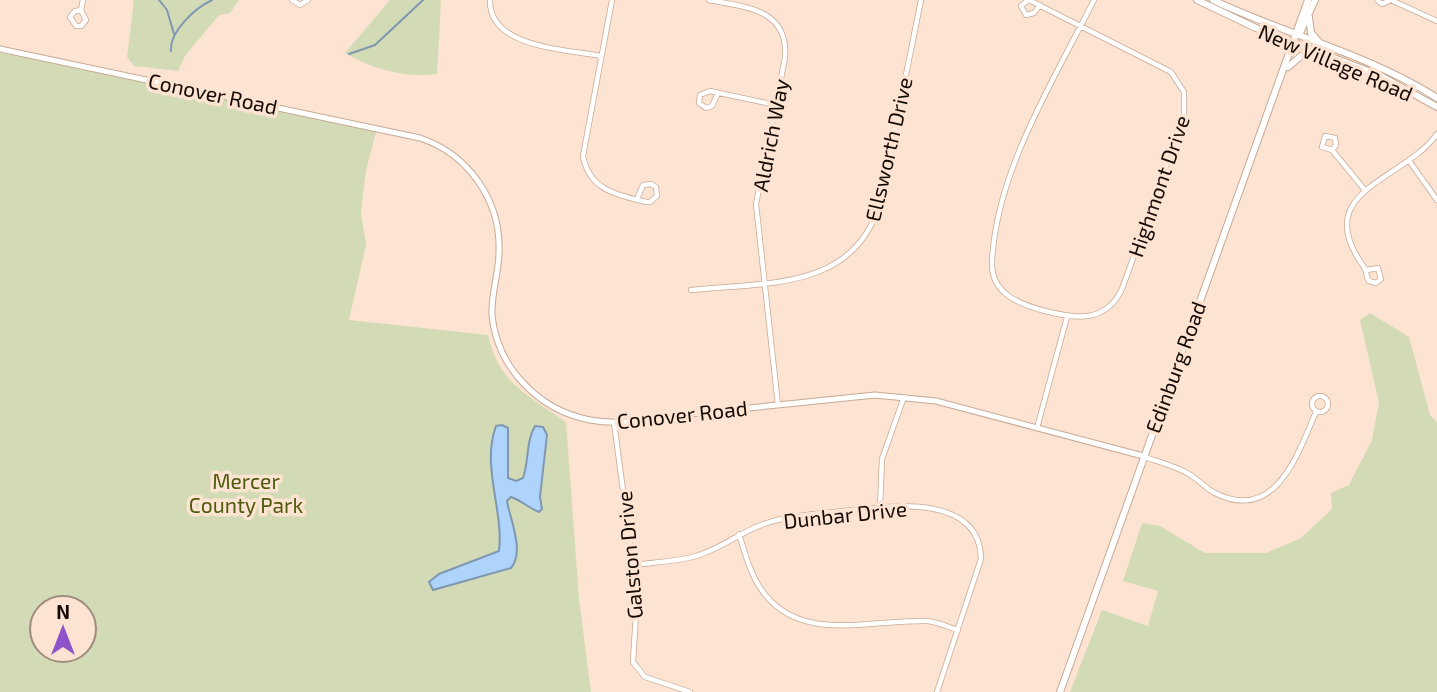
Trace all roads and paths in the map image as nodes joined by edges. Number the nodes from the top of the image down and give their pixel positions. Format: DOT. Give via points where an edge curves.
graph roads {
  1 [pos="83,0"];
  2 [pos="292,0"];
  3 [pos="308,0"];
  4 [pos="490,0"];
  5 [pos="612,0"];
  6 [pos="709,0"];
  7 [pos="921,0"];
  8 [pos="1028,0"];
  9 [pos="1094,0"];
  10 [pos="1197,0"];
  11 [pos="1213,0"];
  12 [pos="1308,0"];
  13 [pos="1315,0"];
  14 [pos="1377,0"];
  15 [pos="1391,0"];
  16 [pos="1040,5"];
  17 [pos="1226,6"];
  18 [pos="81,10"];
  19 [pos="1309,16"];
  20 [pos="1437,22"];
  21 [pos="1081,26"];
  22 [pos="1296,40"];
  23 [pos="0,48"];
  24 [pos="1323,51"];
  25 [pos="601,56"];
  26 [pos="1285,71"];
  27 [pos="718,93"];
  28 [pos="1437,98"];
  29 [pos="776,105"];
  30 [pos="1437,107"];
  31 [pos="1437,134"];
  32 [pos="1332,150"];
  33 [pos="1410,162"];
  34 [pos="1364,189"];
  35 [pos="637,200"];
  36 [pos="1437,200"];
  37 [pos="1367,270"];
  38 [pos="765,283"];
  39 [pos="691,290"];
  40 [pos="1067,317"];
  41 [pos="904,396"];
  42 [pos="778,405"];
  43 [pos="1316,412"];
  44 [pos="614,422"];
  45 [pos="1037,428"];
  46 [pos="1143,456"];
  47 [pos="880,507"];
  48 [pos="738,534"];
  49 [pos="633,565"];
  50 [pos="958,630"];
  51 [pos="690,692"];
  52 [pos="937,692"];
  53 [pos="1060,692"];
  1 -- 18 [label="street"];
  2 -- 3 [label="street" via="300,5"];
  4 -- 25 [label="street" via="493,20 508,35"];
  5 -- 25 [label="street"];
  6 -- 29 [label="street, Aldrich Way" via="762,12 779,27 786,50"];
  7 -- 38 [label="street, Ellsworth Drive" via="880,199 867,233 853,251 823,272"];
  8 -- 16 [label="street"];
  8 -- 16 [label="street" via="1021,6 1026,15"];
  9 -- 21 [label="street"];
  10 -- 17 [label="main road, New Village Road"];
  11 -- 17 [label="main road, New Village Road"];
  12 -- 22 [label="main road, Edinburg Road"];
  13 -- 19 [label="main road, Edinburg Road"];
  14 -- 15 [label="street" via="1382,4"];
  15 -- 20 [label="street"];
  16 -- 21 [label="street"];
  17 -- 22 [label="main road, New Village Road"];
  19 -- 22 [label="main road, Edinburg Road"];
  19 -- 24 [label="main road" via="1313,37"];
  21 -- 40 [label="street" via="1010,170 992,259 996,282 1006,295 1019,304"];
  21 -- 40 [label="street, Highmont Drive" via="1164,67 1177,79 1185,100 1184,117 1122,289 1103,312 1081,319"];
  22 -- 24 [label="main road, New Village Road"];
  22 -- 26 [label="main road, Edinburg Road"];
  23 -- 44 [label="street, Conover Road" via="420,138 442,147 474,175 496,220 499,255 492,316 509,365 525,386 554,407 589,420"];
  24 -- 26 [label="main road" via="1303,54"];
  24 -- 28 [label="main road, New Village Road" via="1384,70"];
  24 -- 30 [label="main road, New Village Road"];
  25 -- 35 [label="street" via="584,164 603,189"];
  26 -- 46 [label="main road, Edinburg Road"];
  27 -- 27 [label="street" via="703,92 699,103 712,106"];
  27 -- 29 [label="street"];
  29 -- 38 [label="street, Aldrich Way" via="757,196"];
  31 -- 33 [label="street"];
  32 -- 34 [label="street"];
  33 -- 34 [label="street"];
  33 -- 36 [label="street"];
  34 -- 37 [label="street" via="1354,204 1348,229 1352,248"];
  35 -- 35 [label="street" via="655,200 656,187 643,185"];
  38 -- 39 [label="street, Ellsworth Drive"];
  38 -- 42 [label="street, Aldrich Way"];
  40 -- 45 [label="street"];
  41 -- 42 [label="street, Conover Road"];
  41 -- 45 [label="street, Conover Road"];
  41 -- 47 [label="street" via="882,459"];
  42 -- 44 [label="street, Conover Road"];
  43 -- 46 [label="street" via="1287,476 1257,497 1223,496 1184,471"];
  44 -- 49 [label="street, Galston Drive"];
  45 -- 46 [label="street, Conover Road"];
  46 -- 53 [label="main road, Edinburg Road"];
  47 -- 48 [label="street, Dunbar Drive" via="779,519"];
  47 -- 50 [label="street, Dunbar Drive" via="931,509 961,520 973,531 979,544 979,567"];
  48 -- 49 [label="street, Dunbar Drive" via="696,556"];
  48 -- 50 [label="street" via="760,587 779,609 796,619 826,625 928,621"];
  49 -- 51 [label="street, Galston Drive" via="637,613 633,662 645,677"];
  50 -- 52 [label="street, Dunbar Drive"];
}
